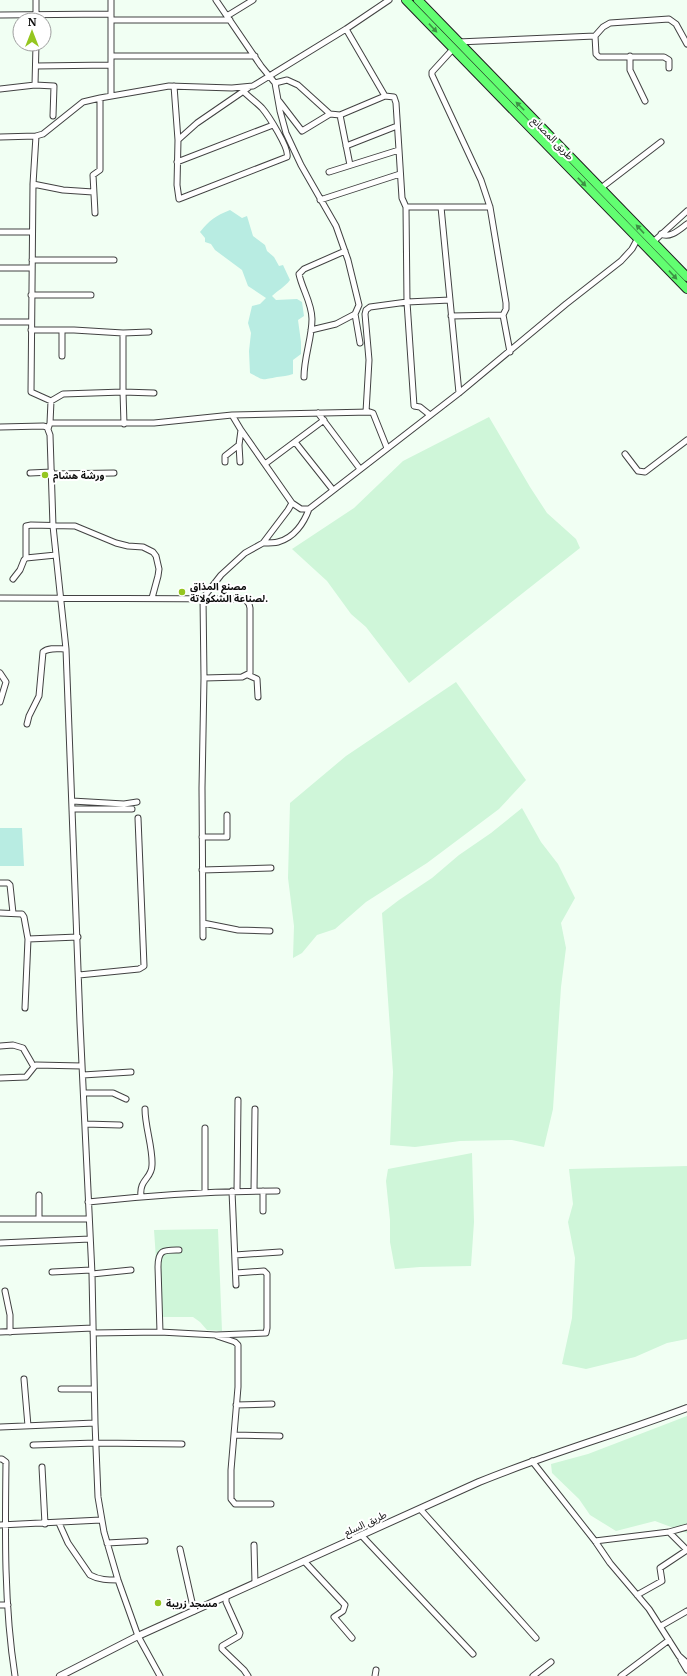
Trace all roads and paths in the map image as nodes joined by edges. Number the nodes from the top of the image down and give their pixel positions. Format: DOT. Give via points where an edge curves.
graph roads {
  1 [pos="36,0"];
  2 [pos="111,0"];
  3 [pos="216,0"];
  4 [pos="253,0"];
  5 [pos="389,0"];
  6 [pos="406,0"];
  7 [pos="418,0"];
  8 [pos="36,12"];
  9 [pos="0,14"];
  10 [pos="12,15"];
  11 [pos="52,17"];
  12 [pos="111,17"];
  13 [pos="228,18"];
  14 [pos="346,29"];
  15 [pos="595,36"];
  16 [pos="458,42"];
  17 [pos="687,44"];
  18 [pos="453,49"];
  19 [pos="36,52"];
  20 [pos="111,56"];
  21 [pos="255,56"];
  22 [pos="630,56"];
  23 [pos="111,65"];
  24 [pos="36,66"];
  25 [pos="669,68"];
  26 [pos="269,76"];
  27 [pos="275,83"];
  28 [pos="35,85"];
  29 [pos="174,86"];
  30 [pos="249,87"];
  31 [pos="0,89"];
  32 [pos="243,91"];
  33 [pos="111,95"];
  34 [pos="385,96"];
  35 [pos="100,98"];
  36 [pos="278,101"];
  37 [pos="645,101"];
  38 [pos="330,114"];
  39 [pos="340,115"];
  40 [pos="53,116"];
  41 [pos="273,125"];
  42 [pos="397,126"];
  43 [pos="36,136"];
  44 [pos="0,137"];
  45 [pos="178,140"];
  46 [pos="660,142"];
  47 [pos="346,146"];
  48 [pos="399,150"];
  49 [pos="177,162"];
  50 [pos="350,165"];
  51 [pos="329,172"];
  52 [pos="400,174"];
  53 [pos="33,184"];
  54 [pos="601,188"];
  55 [pos="93,192"];
  56 [pos="320,200"];
  57 [pos="441,207"];
  58 [pos="490,207"];
  59 [pos="406,208"];
  60 [pos="687,211"];
  61 [pos="95,213"];
  62 [pos="687,224"];
  63 [pos="0,232"];
  64 [pos="32,232"];
  65 [pos="661,234"];
  66 [pos="638,238"];
  67 [pos="653,242"];
  68 [pos="345,252"];
  69 [pos="32,260"];
  70 [pos="114,260"];
  71 [pos="0,268"];
  72 [pos="32,268"];
  73 [pos="687,277"];
  74 [pos="687,289"];
  75 [pos="31,295"];
  76 [pos="92,295"];
  77 [pos="450,300"];
  78 [pos="407,302"];
  79 [pos="355,314"];
  80 [pos="502,315"];
  81 [pos="451,316"];
  82 [pos="0,322"];
  83 [pos="31,322"];
  84 [pos="32,330"];
  85 [pos="62,330"];
  86 [pos="311,330"];
  87 [pos="149,332"];
  88 [pos="123,333"];
  89 [pos="360,343"];
  90 [pos="510,352"];
  91 [pos="62,356"];
  92 [pos="304,377"];
  93 [pos="123,392"];
  94 [pos="154,393"];
  95 [pos="459,393"];
  96 [pos="51,401"];
  97 [pos="366,412"];
  98 [pos="318,413"];
  99 [pos="232,415"];
  100 [pos="430,415"];
  101 [pos="324,420"];
  102 [pos="50,423"];
  103 [pos="124,424"];
  104 [pos="0,427"];
  105 [pos="48,429"];
  106 [pos="241,430"];
  107 [pos="687,440"];
  108 [pos="295,442"];
  109 [pos="239,445"];
  110 [pos="387,448"];
  111 [pos="625,454"];
  112 [pos="225,462"];
  113 [pos="240,462"];
  114 [pos="265,464"];
  115 [pos="360,469"];
  116 [pos="30,473"];
  117 [pos="52,473"];
  118 [pos="114,473"];
  119 [pos="334,490"];
  120 [pos="292,503"];
  121 [pos="309,509"];
  122 [pos="53,526"];
  123 [pos="263,543"];
  124 [pos="56,555"];
  125 [pos="26,558"];
  126 [pos="13,579"];
  127 [pos="0,598"];
  128 [pos="152,598"];
  129 [pos="203,598"];
  130 [pos="61,599"];
  131 [pos="66,649"];
  132 [pos="0,673"];
  133 [pos="248,675"];
  134 [pos="204,678"];
  135 [pos="258,697"];
  136 [pos="0,702"];
  137 [pos="27,724"];
  138 [pos="72,801"];
  139 [pos="137,802"];
  140 [pos="72,809"];
  141 [pos="132,809"];
  142 [pos="227,815"];
  143 [pos="138,818"];
  144 [pos="202,837"];
  145 [pos="270,868"];
  146 [pos="202,870"];
  147 [pos="0,882"];
  148 [pos="0,913"];
  149 [pos="13,913"];
  150 [pos="203,923"];
  151 [pos="270,931"];
  152 [pos="78,937"];
  153 [pos="203,937"];
  154 [pos="28,939"];
  155 [pos="79,975"];
  156 [pos="25,1008"];
  157 [pos="0,1046"];
  158 [pos="82,1066"];
  159 [pos="34,1067"];
  160 [pos="131,1072"];
  161 [pos="83,1075"];
  162 [pos="0,1078"];
  163 [pos="84,1093"];
  164 [pos="126,1099"];
  165 [pos="238,1100"];
  166 [pos="145,1109"];
  167 [pos="255,1109"];
  168 [pos="84,1124"];
  169 [pos="120,1125"];
  170 [pos="205,1128"];
  171 [pos="235,1191"];
  172 [pos="254,1191"];
  173 [pos="262,1191"];
  174 [pos="277,1191"];
  175 [pos="205,1192"];
  176 [pos="39,1195"];
  177 [pos="140,1196"];
  178 [pos="88,1202"];
  179 [pos="263,1211"];
  180 [pos="39,1218"];
  181 [pos="89,1218"];
  182 [pos="0,1219"];
  183 [pos="90,1239"];
  184 [pos="0,1242"];
  185 [pos="179,1250"];
  186 [pos="280,1252"];
  187 [pos="235,1255"];
  188 [pos="131,1270"];
  189 [pos="52,1272"];
  190 [pos="92,1272"];
  191 [pos="236,1273"];
  192 [pos="236,1285"];
  193 [pos="4,1291"];
  194 [pos="93,1331"];
  195 [pos="0,1332"];
  196 [pos="10,1332"];
  197 [pos="160,1332"];
  198 [pos="216,1335"];
  199 [pos="24,1379"];
  200 [pos="94,1389"];
  201 [pos="61,1390"];
  202 [pos="272,1404"];
  203 [pos="236,1405"];
  204 [pos="687,1408"];
  205 [pos="95,1423"];
  206 [pos="28,1426"];
  207 [pos="0,1427"];
  208 [pos="234,1435"];
  209 [pos="280,1436"];
  210 [pos="96,1443"];
  211 [pos="182,1444"];
  212 [pos="33,1445"];
  213 [pos="0,1459"];
  214 [pos="532,1461"];
  215 [pos="42,1467"];
  216 [pos="271,1504"];
  217 [pos="421,1510"];
  218 [pos="101,1520"];
  219 [pos="59,1523"];
  220 [pos="45,1524"];
  221 [pos="3,1525"];
  222 [pos="687,1527"];
  223 [pos="669,1532"];
  224 [pos="362,1536"];
  225 [pos="146,1541"];
  226 [pos="595,1541"];
  227 [pos="107,1543"];
  228 [pos="254,1545"];
  229 [pos="180,1549"];
  230 [pos="687,1550"];
  231 [pos="304,1561"];
  232 [pos="118,1580"];
  233 [pos="255,1583"];
  234 [pos="6,1584"];
  235 [pos="0,1585"];
  236 [pos="638,1595"];
  237 [pos="226,1596"];
  238 [pos="0,1605"];
  239 [pos="8,1605"];
  240 [pos="194,1611"];
  241 [pos="687,1611"];
  242 [pos="661,1626"];
  243 [pos="138,1636"];
  244 [pos="352,1638"];
  245 [pos="536,1638"];
  246 [pos="669,1640"];
  247 [pos="472,1654"];
  248 [pos="679,1656"];
  249 [pos="550,1662"];
  250 [pos="687,1663"];
  251 [pos="376,1670"];
  252 [pos="687,1670"];
  253 [pos="15,1676"];
  254 [pos="60,1676"];
  255 [pos="160,1676"];
  256 [pos="248,1676"];
  257 [pos="375,1676"];
  258 [pos="533,1676"];
  259 [pos="621,1676"];
  1 -- 8 [label="street"];
  2 -- 12 [label="street"];
  3 -- 13 [label="street"];
  4 -- 13 [label="street"];
  5 -- 14 [label="street"];
  6 -- 18 [label="main road, طريق المصانع, one-way"];
  7 -- 16 [label="main road, طريق المصانع"];
  9 -- 10 [label="street"];
  11 -- 12 [label="street"];
  12 -- 13 [label="street"];
  12 -- 20 [label="street"];
  13 -- 21 [label="street"];
  14 -- 26 [label="street"];
  14 -- 34 [label="street"];
  15 -- 16 [label="street"];
  15 -- 17 [label="street" via="610,23 669,19 676,24"];
  15 -- 22 [label="street" via="599,57"];
  54 -- 16 [label="main road, طريق المصانع, one-way"];
  18 -- 58 [label="street" via="432,72 481,180"];
  18 -- 66 [label="main road, طريق المصانع, one-way"];
  19 -- 24 [label="street"];
  20 -- 21 [label="street"];
  20 -- 23 [label="street"];
  21 -- 26 [label="street"];
  22 -- 25 [label="street" via="667,58"];
  22 -- 37 [label="street" via="630,70"];
  23 -- 24 [label="street"];
  23 -- 33 [label="street"];
  24 -- 28 [label="street"];
  26 -- 27 [label="street"];
  26 -- 30 [label="street" via="260,84"];
  27 -- 36 [label="street"];
  27 -- 38 [label="street" via="287,80 298,84"];
  28 -- 31 [label="street"];
  28 -- 40 [label="street" via="54,86"];
  29 -- 30 [label="street"];
  29 -- 33 [label="street"];
  29 -- 45 [label="street"];
  30 -- 32 [label="street"];
  32 -- 41 [label="street" via="263,109"];
  32 -- 45 [label="street" via="197,123"];
  33 -- 35 [label="street"];
  34 -- 39 [label="street"];
  34 -- 42 [label="street" via="393,97 396,103"];
  35 -- 43 [label="street" via="84,102 43,134"];
  35 -- 55 [label="street" via="100,170 93,175"];
  36 -- 38 [label="street" via="302,131"];
  36 -- 56 [label="street" via="286,133"];
  38 -- 39 [label="street"];
  39 -- 47 [label="street"];
  41 -- 49 [label="street"];
  41 -- 49 [label="street" via="288,153 287,157 179,198"];
  42 -- 47 [label="street"];
  42 -- 48 [label="street"];
  43 -- 44 [label="street"];
  43 -- 53 [label="street"];
  45 -- 49 [label="street"];
  46 -- 54 [label="street"];
  47 -- 50 [label="street"];
  48 -- 50 [label="street"];
  48 -- 52 [label="street"];
  50 -- 51 [label="street"];
  52 -- 56 [label="street"];
  52 -- 59 [label="street" via="402,198"];
  53 -- 55 [label="street"];
  53 -- 64 [label="street"];
  67 -- 54 [label="main road, طريق المصانع, one-way"];
  55 -- 61 [label="street"];
  56 -- 68 [label="street" via="336,226"];
  57 -- 58 [label="street"];
  57 -- 59 [label="street"];
  57 -- 77 [label="street"];
  58 -- 80 [label="street" via="506,303"];
  59 -- 78 [label="street"];
  60 -- 65 [label="street"];
  62 -- 65 [label="street" via="669,236"];
  63 -- 64 [label="street"];
  64 -- 69 [label="street"];
  65 -- 67 [label="street"];
  66 -- 74 [label="main road, طريق المصانع, one-way"];
  66 -- 90 [label="street" via="621,261"];
  67 -- 73 [label="main road, طريق المصانع"];
  68 -- 79 [label="street" via="359,306"];
  68 -- 86 [label="street" via="304,269 299,274 312,316"];
  69 -- 70 [label="street"];
  69 -- 72 [label="street"];
  71 -- 72 [label="street"];
  72 -- 75 [label="street"];
  75 -- 76 [label="street"];
  75 -- 83 [label="street"];
  77 -- 78 [label="street"];
  77 -- 81 [label="street"];
  78 -- 97 [label="street" via="370,307 366,310"];
  78 -- 100 [label="street" via="414,406 420,407"];
  79 -- 86 [label="street" via="336,324"];
  79 -- 89 [label="street"];
  80 -- 81 [label="street"];
  80 -- 90 [label="street"];
  81 -- 95 [label="street"];
  82 -- 83 [label="street"];
  83 -- 84 [label="street"];
  84 -- 85 [label="street"];
  84 -- 96 [label="street" via="31,392"];
  85 -- 88 [label="street"];
  85 -- 91 [label="street"];
  86 -- 92 [label="street"];
  87 -- 88 [label="street"];
  88 -- 93 [label="street"];
  90 -- 95 [label="street"];
  93 -- 94 [label="street"];
  93 -- 96 [label="street" via="63,394"];
  93 -- 103 [label="street"];
  95 -- 100 [label="street"];
  96 -- 102 [label="street"];
  97 -- 98 [label="street"];
  97 -- 110 [label="street" via="374,413"];
  98 -- 99 [label="street"];
  98 -- 101 [label="street"];
  99 -- 103 [label="street"];
  99 -- 106 [label="street"];
  100 -- 110 [label="street"];
  101 -- 108 [label="street"];
  101 -- 115 [label="street"];
  102 -- 103 [label="street"];
  102 -- 105 [label="street"];
  104 -- 105 [label="street" via="43,426"];
  105 -- 117 [label="street"];
  106 -- 109 [label="street"];
  106 -- 114 [label="street"];
  107 -- 111 [label="street" via="641,473"];
  108 -- 114 [label="street"];
  108 -- 119 [label="street"];
  109 -- 112 [label="street" via="228,452"];
  109 -- 113 [label="street"];
  110 -- 115 [label="street"];
  114 -- 120 [label="street"];
  115 -- 119 [label="street"];
  116 -- 117 [label="street"];
  117 -- 118 [label="street"];
  117 -- 122 [label="street"];
  119 -- 121 [label="street"];
  120 -- 121 [label="street" via="302,509"];
  120 -- 123 [label="street"];
  121 -- 123 [label="street" via="305,521 298,530 279,542"];
  122 -- 124 [label="street"];
  122 -- 125 [label="street" via="26,526"];
  122 -- 128 [label="street" via="75,526 116,543 143,547 153,552 159,569"];
  123 -- 129 [label="street" via="245,553 221,575"];
  124 -- 125 [label="street"];
  124 -- 130 [label="street"];
  125 -- 126 [label="street"];
  127 -- 130 [label="street"];
  128 -- 129 [label="street"];
  128 -- 130 [label="street"];
  129 -- 133 [label="street" via="242,598 249,604 251,668"];
  129 -- 134 [label="street"];
  130 -- 131 [label="street"];
  131 -- 137 [label="street" via="43,652 39,696"];
  131 -- 138 [label="street"];
  132 -- 136 [label="street" via="6,682"];
  133 -- 134 [label="street"];
  133 -- 135 [label="street" via="257,679"];
  134 -- 144 [label="street"];
  138 -- 139 [label="street" via="124,804"];
  138 -- 140 [label="street"];
  140 -- 141 [label="street"];
  140 -- 152 [label="street"];
  142 -- 144 [label="street" via="227,837"];
  143 -- 155 [label="street" via="144,966"];
  144 -- 146 [label="street"];
  145 -- 146 [label="street"];
  146 -- 150 [label="street"];
  147 -- 149 [label="street" via="10,885"];
  148 -- 149 [label="street"];
  149 -- 154 [label="street" via="23,915"];
  150 -- 151 [label="street" via="238,930"];
  150 -- 153 [label="street"];
  152 -- 154 [label="street"];
  152 -- 155 [label="street"];
  154 -- 156 [label="street"];
  155 -- 158 [label="street"];
  157 -- 159 [label="street" via="13,1045 23,1048"];
  158 -- 159 [label="street"];
  158 -- 161 [label="street"];
  159 -- 162 [label="street" via="26,1077"];
  160 -- 161 [label="street"];
  161 -- 163 [label="street"];
  163 -- 164 [label="street" via="113,1093"];
  163 -- 168 [label="street"];
  165 -- 171 [label="street"];
  166 -- 177 [label="street" via="152,1164 150,1174 141,1186"];
  167 -- 172 [label="street"];
  168 -- 169 [label="street"];
  168 -- 178 [label="street"];
  170 -- 175 [label="street"];
  171 -- 172 [label="street"];
  171 -- 175 [label="street"];
  171 -- 187 [label="street"];
  172 -- 173 [label="street"];
  173 -- 174 [label="street"];
  173 -- 179 [label="street"];
  175 -- 177 [label="street"];
  176 -- 180 [label="street"];
  177 -- 178 [label="street"];
  178 -- 181 [label="street"];
  180 -- 181 [label="street"];
  180 -- 182 [label="street"];
  181 -- 183 [label="street"];
  183 -- 184 [label="street"];
  183 -- 190 [label="street"];
  185 -- 197 [label="street" via="165,1250 158,1257"];
  186 -- 187 [label="street"];
  187 -- 191 [label="street"];
  188 -- 190 [label="street"];
  189 -- 190 [label="street"];
  190 -- 194 [label="street"];
  191 -- 192 [label="street"];
  191 -- 198 [label="street" via="264,1271 267,1274 267,1332"];
  193 -- 196 [label="street" via="10,1315"];
  194 -- 196 [label="street"];
  194 -- 197 [label="street"];
  194 -- 200 [label="street"];
  195 -- 196 [label="street"];
  197 -- 198 [label="street"];
  198 -- 203 [label="street" via="238,1345"];
  199 -- 206 [label="street"];
  200 -- 201 [label="street"];
  200 -- 205 [label="street"];
  202 -- 203 [label="street"];
  203 -- 208 [label="street"];
  204 -- 214 [label="street, طريق السلع"];
  205 -- 206 [label="street"];
  205 -- 210 [label="street"];
  206 -- 207 [label="street"];
  208 -- 209 [label="street"];
  208 -- 216 [label="street" via="231,1502"];
  210 -- 211 [label="street"];
  210 -- 212 [label="street"];
  210 -- 218 [label="street"];
  213 -- 221 [label="street" via="6,1462"];
  214 -- 217 [label="street, طريق السلع" via="479,1482"];
  214 -- 226 [label="street"];
  215 -- 220 [label="street"];
  217 -- 224 [label="street, طريق السلع"];
  217 -- 245 [label="street"];
  218 -- 219 [label="street"];
  218 -- 227 [label="street"];
  219 -- 220 [label="street"];
  219 -- 232 [label="street" via="72,1549 90,1575 105,1580"];
  220 -- 221 [label="street"];
  221 -- 234 [label="street"];
  222 -- 223 [label="street"];
  223 -- 226 [label="street"];
  223 -- 230 [label="street"];
  224 -- 231 [label="street, طريق السلع"];
  224 -- 247 [label="street"];
  225 -- 227 [label="street"];
  226 -- 236 [label="street"];
  227 -- 232 [label="street"];
  228 -- 233 [label="street"];
  229 -- 240 [label="street"];
  230 -- 236 [label="street" via="660,1568 662,1581"];
  231 -- 233 [label="street, طريق السلع"];
  231 -- 244 [label="street" via="345,1605 343,1611 334,1617"];
  232 -- 243 [label="street"];
  233 -- 237 [label="street, طريق السلع"];
  234 -- 235 [label="street"];
  234 -- 239 [label="street"];
  236 -- 242 [label="street"];
  237 -- 240 [label="street, طريق السلع"];
  237 -- 256 [label="street" via="226,1602 240,1633 222,1646 222,1649"];
  238 -- 239 [label="street"];
  239 -- 253 [label="street"];
  240 -- 243 [label="street, طريق السلع"];
  241 -- 242 [label="street"];
  242 -- 246 [label="street"];
  243 -- 254 [label="street, طريق السلع"];
  243 -- 255 [label="street"];
  246 -- 248 [label="street"];
  246 -- 259 [label="street"];
  248 -- 250 [label="street"];
  248 -- 252 [label="street"];
  249 -- 258 [label="street"];
  251 -- 257 [label="street"];
}
